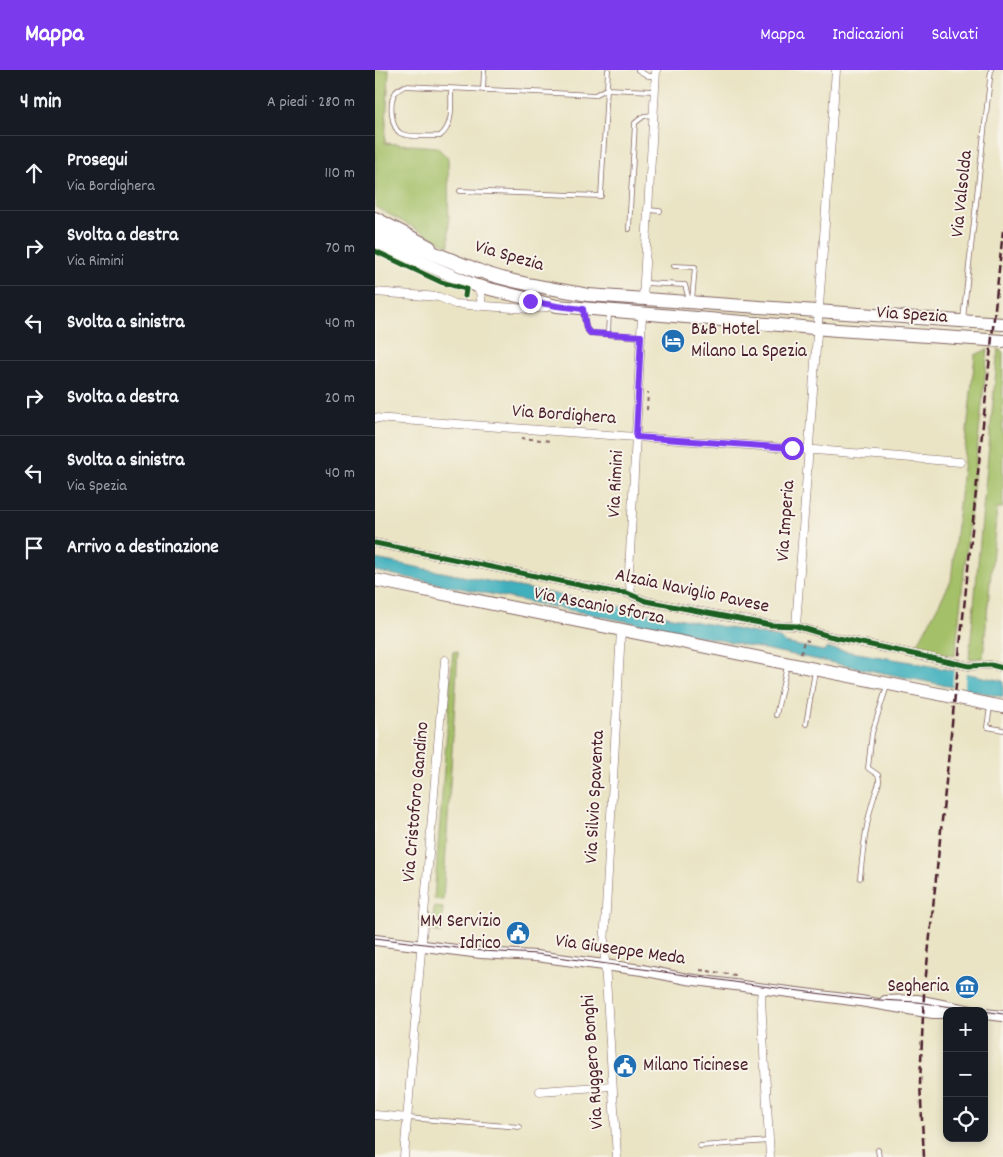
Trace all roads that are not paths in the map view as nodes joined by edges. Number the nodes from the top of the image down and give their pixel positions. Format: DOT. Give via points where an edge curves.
graph roads {
  1 [pos="484,70"];
  2 [pos="608,70"];
  3 [pos="638,70"];
  4 [pos="836,70"];
  5 [pos="991,70"];
  6 [pos="656,73"];
  7 [pos="451,89"];
  8 [pos="606,89"];
  9 [pos="483,90"];
  10 [pos="655,91"];
  11 [pos="653,115"];
  12 [pos="460,191"];
  13 [pos="648,210"];
  14 [pos="660,211"];
  15 [pos="375,218"];
  16 [pos="629,229"];
  17 [pos="375,230"];
  18 [pos="375,242"];
  19 [pos="675,266"];
  20 [pos="477,271"];
  21 [pos="644,282"];
  22 [pos="474,285"];
  23 [pos="375,292"];
  24 [pos="643,299"];
  25 [pos="691,302"];
  26 [pos="481,306"];
  27 [pos="557,306"];
  28 [pos="583,309"];
  29 [pos="819,310"];
  30 [pos="609,312"];
  31 [pos="642,315"];
  32 [pos="963,321"];
  33 [pos="1003,324"];
  34 [pos="818,328"];
  35 [pos="608,334"];
  36 [pos="641,336"];
  37 [pos="1003,341"];
  38 [pos="375,418"];
  39 [pos="636,437"];
  40 [pos="809,450"];
  41 [pos="960,462"];
  42 [pos="375,543"];
  43 [pos="375,580"];
  44 [pos="631,594"];
  45 [pos="796,626"];
  46 [pos="621,630"];
  47 [pos="445,660"];
  48 [pos="787,664"];
  49 [pos="1003,668"];
  50 [pos="815,669"];
  51 [pos="888,684"];
  52 [pos="990,704"];
  53 [pos="1003,707"];
  54 [pos="776,715"];
  55 [pos="806,724"];
  56 [pos="1003,730"];
  57 [pos="860,878"];
  58 [pos="375,940"];
  59 [pos="422,946"];
  60 [pos="604,965"];
  61 [pos="762,988"];
  62 [pos="860,1001"];
  63 [pos="955,1007"];
  64 [pos="943,1013"];
  65 [pos="988,1014"];
  66 [pos="1003,1016"];
  67 [pos="612,1086"];
  68 [pos="540,1091"];
  69 [pos="375,1115"];
  70 [pos="407,1118"];
  71 [pos="520,1127"];
  72 [pos="769,1142"];
  73 [pos="700,1146"];
  74 [pos="878,1150"];
  75 [pos="404,1157"];
  76 [pos="617,1157"];
  77 [pos="770,1157"];
  78 [pos="879,1157"];
  1 -- 9 [label="lane"];
  2 -- 8 [label="lane"];
  3 -- 6 [label="lane" via="648,76"];
  4 -- 29 [label="street"];
  5 -- 32 [label="lane, Via Valsolda"];
  6 -- 10 [label="street"];
  7 -- 7 [label="lane" via="400,88 393,99 394,128 404,135 442,134 450,124"];
  7 -- 9 [label="lane"];
  8 -- 9 [label="lane" via="595,95"];
  8 -- 10 [label="lane"];
  8 -- 12 [label="lane" via="601,196"];
  10 -- 11 [label="street"];
  11 -- 13 [label="street"];
  11 -- 16 [label="lane" via="635,123"];
  13 -- 14 [label="lane"];
  13 -- 21 [label="street"];
  15 -- 20 [label="main road, Via Spezia"];
  17 -- 20 [label="highway"];
  18 -- 22 [label="main road, Via Spezia"];
  19 -- 25 [label="lane" via="695,267"];
  20 -- 24 [label="main road, Via Spezia" via="588,295"];
  21 -- 24 [label="street"];
  21 -- 25 [label="lane" via="685,285"];
  22 -- 26 [label="street, Via Spezia" via="481,292"];
  22 -- 27 [label="main road, Via Spezia"];
  23 -- 26 [label="street, Via Spezia" via="439,297 455,304"];
  24 -- 25 [label="main road, Via Spezia"];
  24 -- 31 [label="street" via="651,308"];
  25 -- 29 [label="main road, Via Spezia"];
  26 -- 27 [label="street, Via Spezia"];
  27 -- 28 [label="main road, Via Spezia"];
  28 -- 30 [label="main road, Via Spezia"];
  28 -- 35 [label="lane" via="590,333"];
  29 -- 32 [label="main road, Via Spezia"];
  29 -- 34 [label="street"];
  30 -- 31 [label="main road, Via Spezia"];
  30 -- 35 [label="lane"];
  31 -- 34 [label="main road, Via Spezia"];
  31 -- 36 [label="street, Via Rimini"];
  32 -- 33 [label="main road, Via Spezia"];
  34 -- 37 [label="main road, Via Spezia"];
  34 -- 40 [label="street, Via Imperia"];
  35 -- 36 [label="lane"];
  36 -- 39 [label="street, Via Rimini"];
  38 -- 39 [label="street, Via Bordighera"];
  39 -- 40 [label="street, Via Bordighera"];
  39 -- 44 [label="street, Via Rimini" via="629,573"];
  40 -- 41 [label="street, Via Bordighera"];
  40 -- 45 [label="street, Via Imperia"];
  42 -- 44 [label="street, Alzaia Naviglio Pavese"];
  43 -- 46 [label="main road, Via Ascanio Sforza"];
  44 -- 45 [label="street, Alzaia Naviglio Pavese" via="647,601 757,622"];
  45 -- 49 [label="street, Alzaia Naviglio Pavese" via="969,666"];
  46 -- 48 [label="main road, Via Ascanio Sforza"];
  46 -- 60 [label="street, Via Silvio Spaventa"];
  47 -- 59 [label="street, Via Cristoforo Gandino"];
  48 -- 50 [label="main road, Via Ascanio Sforza"];
  48 -- 54 [label="lane"];
  50 -- 51 [label="main road, Via Ascanio Sforza"];
  50 -- 55 [label="lane"];
  51 -- 52 [label="main road, Via Ascanio Sforza"];
  51 -- 57 [label="lane" via="871,738 868,768 878,775 880,783 867,828"];
  52 -- 53 [label="main road, Via Ascanio Sforza"];
  52 -- 56 [label="lane" via="987,727"];
  58 -- 59 [label="street, Via Giuseppe Meda"];
  59 -- 60 [label="street, Via Giuseppe Meda"];
  59 -- 70 [label="street, Via Cristoforo Gandino"];
  60 -- 61 [label="street, Via Giuseppe Meda"];
  60 -- 67 [label="street, Via Ruggero Bonghi"];
  61 -- 62 [label="street, Via Giuseppe Meda"];
  61 -- 72 [label="street"];
  62 -- 63 [label="street, Via Giuseppe Meda" via="917,1000"];
  62 -- 64 [label="street, Via Giuseppe Meda"];
  65 -- 66 [label="street"];
  67 -- 68 [label="street"];
  67 -- 76 [label="street, Via Ruggero Bonghi"];
  69 -- 70 [label="street"];
  70 -- 71 [label="lane"];
  70 -- 75 [label="street, Via Cristoforo Gandino"];
  72 -- 73 [label="lane"];
  72 -- 77 [label="street"];
  74 -- 78 [label="lane"];
}
